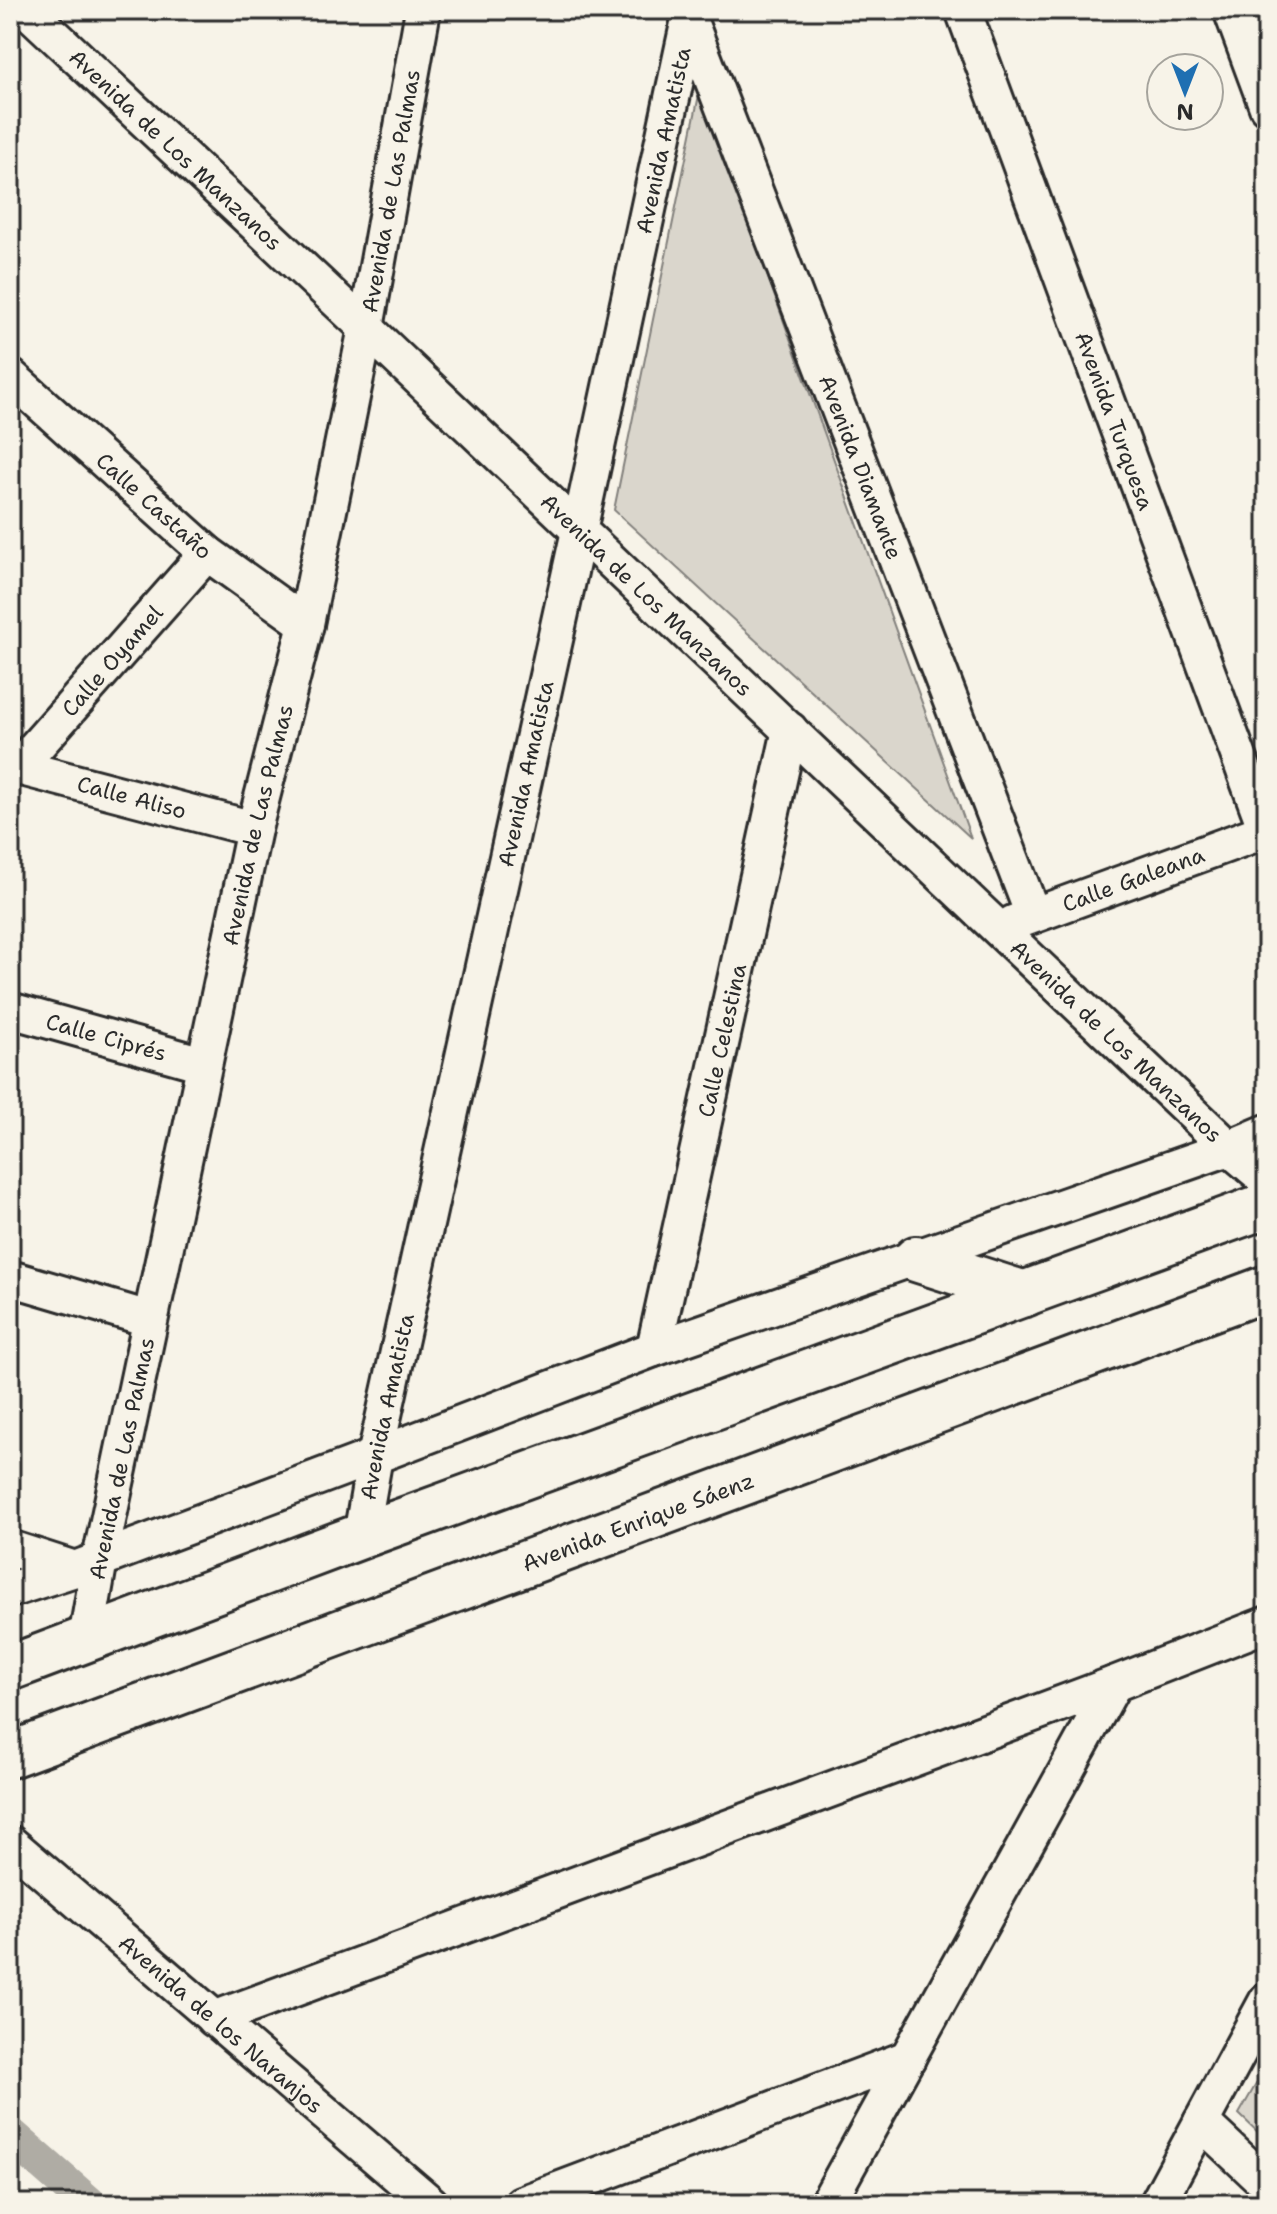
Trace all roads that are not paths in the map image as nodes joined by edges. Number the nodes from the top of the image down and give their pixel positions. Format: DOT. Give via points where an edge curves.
graph roads {
  1 [pos="27,10"];
  2 [pos="423,10"];
  3 [pos="963,10"];
  4 [pos="690,15"];
  5 [pos="1246,21"];
  6 [pos="1267,107"];
  7 [pos="366,328"];
  8 [pos="12,383"];
  9 [pos="579,531"];
  10 [pos="207,553"];
  11 [pos="306,624"];
  12 [pos="790,730"];
  13 [pos="14,766"];
  14 [pos="254,829"];
  15 [pos="1267,830"];
  16 [pos="1033,915"];
  17 [pos="998,929"];
  18 [pos="10,1010"];
  19 [pos="203,1064"];
  20 [pos="1267,1132"];
  21 [pos="1229,1148"];
  22 [pos="1267,1180"];
  23 [pos="1267,1205"];
  24 [pos="916,1259"];
  25 [pos="10,1278"];
  26 [pos="1267,1288"];
  27 [pos="1025,1294"];
  28 [pos="149,1319"];
  29 [pos="654,1349"];
  30 [pos="375,1456"];
  31 [pos="361,1536"];
  32 [pos="10,1548"];
  33 [pos="88,1564"];
  34 [pos="10,1590"];
  35 [pos="1267,1624"];
  36 [pos="86,1639"];
  37 [pos="10,1668"];
  38 [pos="1114,1684"];
  39 [pos="10,1755"];
  40 [pos="10,1843"];
  41 [pos="1267,2000"];
  42 [pos="214,2019"];
  43 [pos="908,2058"];
  44 [pos="1201,2122"];
  45 [pos="1267,2184"];
  46 [pos="431,2204"];
  47 [pos="521,2204"];
  48 [pos="827,2204"];
  49 [pos="1157,2204"];
  1 -- 7 [label="street, Avenida de Los Manzanos"];
  2 -- 7 [label="street, Avenida de Las Palmas"];
  3 -- 15 [label="street, Avenida Turquesa"];
  4 -- 9 [label="street, Avenida Amatista"];
  4 -- 16 [label="street, Avenida Diamante"];
  5 -- 6 [label="street"];
  7 -- 9 [label="street, Avenida de Los Manzanos"];
  7 -- 11 [label="street, Avenida de Las Palmas"];
  8 -- 10 [label="street, Calle Castaño"];
  9 -- 12 [label="street, Avenida de Los Manzanos"];
  9 -- 30 [label="street, Avenida Amatista"];
  10 -- 11 [label="street, Calle Castaño"];
  10 -- 13 [label="street, Calle Oyamel"];
  11 -- 14 [label="street, Avenida de Las Palmas"];
  12 -- 17 [label="street, Avenida de Los Manzanos"];
  12 -- 29 [label="street, Calle Celestina"];
  13 -- 14 [label="street, Calle Aliso"];
  14 -- 19 [label="street, Avenida de Las Palmas"];
  15 -- 16 [label="street, Calle Galeana"];
  16 -- 17 [label="street, Calle Galeana"];
  17 -- 21 [label="street, Avenida de Los Manzanos"];
  18 -- 19 [label="street, Calle Ciprés"];
  19 -- 28 [label="street, Avenida de Las Palmas"];
  20 -- 21 [label="street"];
  21 -- 22 [label="street, Avenida de Los Manzanos"];
  21 -- 24 [label="street"];
  23 -- 27 [label="street"];
  24 -- 27 [label="street"];
  24 -- 29 [label="street"];
  25 -- 28 [label="street"];
  26 -- 39 [label="street, Avenida Enrique Sáenz"];
  27 -- 31 [label="street"];
  28 -- 33 [label="street, Avenida de Las Palmas"];
  29 -- 30 [label="street"];
  30 -- 31 [label="street, Avenida Amatista"];
  30 -- 33 [label="street"];
  31 -- 36 [label="street"];
  32 -- 33 [label="street"];
  33 -- 34 [label="street"];
  33 -- 36 [label="street, Avenida de Las Palmas"];
  35 -- 38 [label="street"];
  36 -- 37 [label="street"];
  38 -- 42 [label="street"];
  38 -- 43 [label="street"];
  40 -- 42 [label="street, Avenida de los Naranjos"];
  41 -- 44 [label="street"];
  42 -- 46 [label="street, Avenida de los Naranjos"];
  43 -- 47 [label="street"];
  43 -- 48 [label="street"];
  44 -- 45 [label="street"];
  44 -- 49 [label="street"];
}
